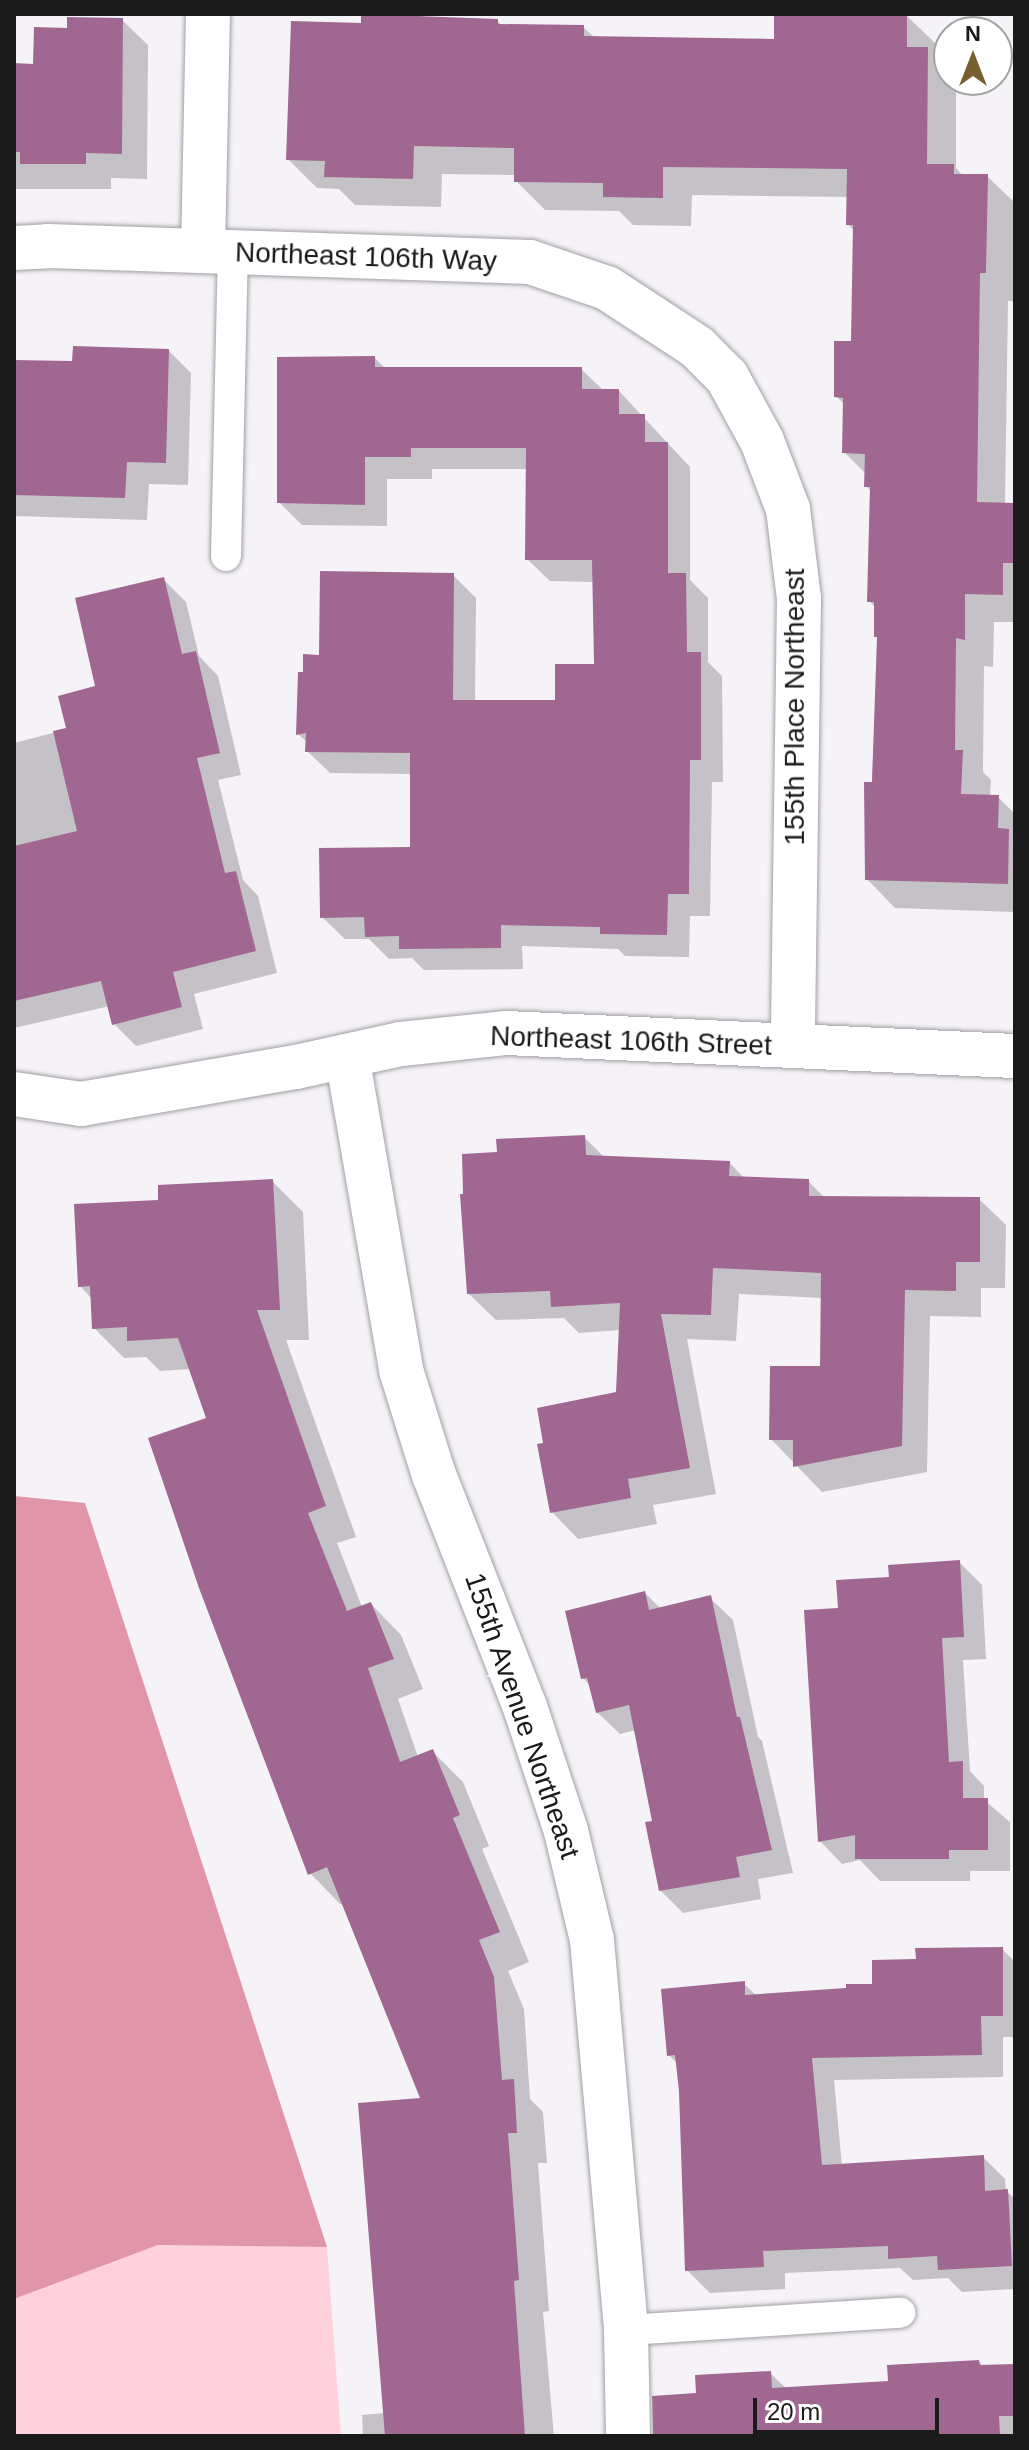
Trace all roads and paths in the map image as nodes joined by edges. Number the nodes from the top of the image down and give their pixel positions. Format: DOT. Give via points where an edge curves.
graph roads {
  1 [pos="208,14"];
  2 [pos="14,248"];
  3 [pos="218,252"];
  4 [pos="697,347"];
  5 [pos="226,556"];
  6 [pos="793,1045"];
  7 [pos="347,1056"];
  8 [pos="1015,1056"];
  9 [pos="14,1094"];
  10 [pos="900,2313"];
  11 [pos="626,2330"];
  12 [pos="628,2436"];
  1 -- 3 [label="street"];
  2 -- 3 [label="street, Northeast 106th Way"];
  3 -- 4 [label="street, Northeast 106th Way" via="530,262 607,288"];
  3 -- 5 [label="lane"];
  4 -- 6 [label="street, 155th Place Northeast" via="727,377 762,441 788,509 799,598"];
  6 -- 7 [label="street, Northeast 106th Street" via="506,1033 401,1044"];
  6 -- 8 [label="street, Northeast 106th Street"];
  7 -- 9 [label="street, Northeast 106th Street" via="81,1104"];
  7 -- 11 [label="street, 155th Avenue Northeast" via="401,1370 434,1475 525,1707 566,1831 592,1940"];
  10 -- 11 [label="lane"];
  11 -- 12 [label="street, 155th Avenue Northeast"];
}
